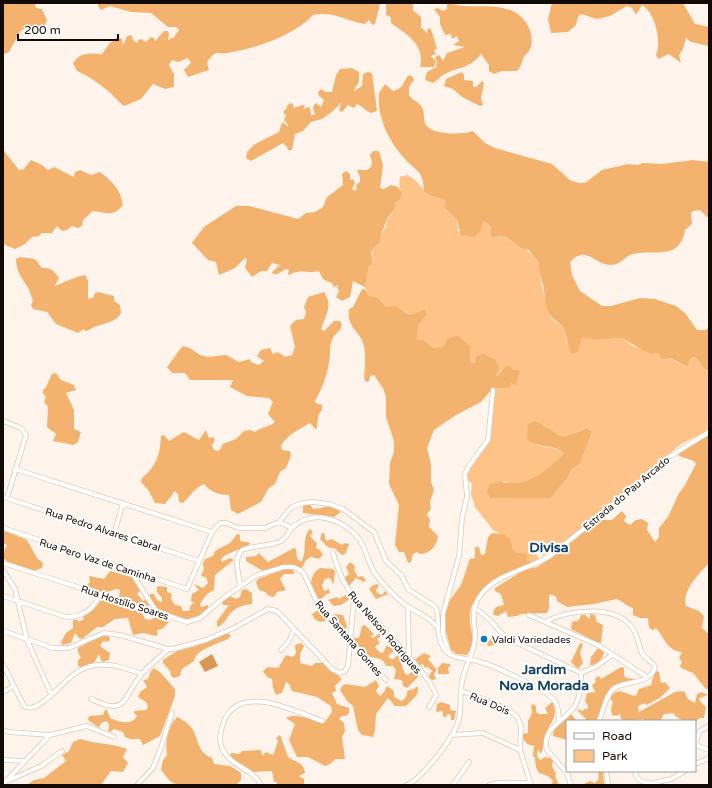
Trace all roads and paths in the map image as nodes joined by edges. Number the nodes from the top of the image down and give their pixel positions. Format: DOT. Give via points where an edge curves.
graph roads {
  1 [pos="493,390"];
  2 [pos="3,421"];
  3 [pos="709,432"];
  4 [pos="15,468"];
  5 [pos="5,497"];
  6 [pos="123,503"];
  7 [pos="279,522"];
  8 [pos="3,528"];
  9 [pos="292,528"];
  10 [pos="212,532"];
  11 [pos="114,534"];
  12 [pos="333,553"];
  13 [pos="199,561"];
  14 [pos="3,563"];
  15 [pos="3,570"];
  16 [pos="130,570"];
  17 [pos="240,587"];
  18 [pos="100,594"];
  19 [pos="3,596"];
  20 [pos="354,597"];
  21 [pos="19,601"];
  22 [pos="408,607"];
  23 [pos="474,607"];
  24 [pos="156,611"];
  25 [pos="529,616"];
  26 [pos="547,621"];
  27 [pos="436,626"];
  28 [pos="294,629"];
  29 [pos="3,630"];
  30 [pos="27,640"];
  31 [pos="350,641"];
  32 [pos="168,649"];
  33 [pos="281,650"];
  34 [pos="449,654"];
  35 [pos="612,655"];
  36 [pos="409,658"];
  37 [pos="470,660"];
  38 [pos="3,664"];
  39 [pos="581,673"];
  40 [pos="142,674"];
  41 [pos="647,677"];
  42 [pos="386,680"];
  43 [pos="14,686"];
  44 [pos="462,691"];
  45 [pos="3,692"];
  46 [pos="51,694"];
  47 [pos="92,699"];
  48 [pos="429,707"];
  49 [pos="172,712"];
  50 [pos="559,720"];
  51 [pos="599,720"];
  52 [pos="322,721"];
  53 [pos="709,726"];
  54 [pos="3,730"];
  55 [pos="50,735"];
  56 [pos="451,735"];
  57 [pos="114,737"];
  58 [pos="62,750"];
  59 [pos="520,750"];
  60 [pos="709,750"];
  61 [pos="709,758"];
  62 [pos="3,760"];
  63 [pos="25,761"];
  64 [pos="469,762"];
  65 [pos="696,764"];
  66 [pos="566,772"];
  67 [pos="566,772"];
  68 [pos="606,772"];
  69 [pos="635,772"];
  70 [pos="682,772"];
  71 [pos="418,778"];
  72 [pos="3,784"];
  73 [pos="530,784"];
  74 [pos="137,785"];
  75 [pos="262,785"];
  76 [pos="407,785"];
  77 [pos="415,785"];
  78 [pos="453,785"];
  79 [pos="489,785"];
  80 [pos="571,785"];
  81 [pos="608,785"];
  82 [pos="650,785"];
  1 -- 34 [label="street" via="488,440 465,474 467,497 458,556 443,614"];
  2 -- 4 [label="street, Rua Pedro Alvares Cabral" via="19,426 26,432"];
  3 -- 23 [label="street, Estrada do Pau Arcado" via="666,459 550,556 493,584 480,595"];
  4 -- 5 [label="street, Rua Pedro Alvares Cabral"];
  4 -- 6 [label="street"];
  5 -- 11 [label="street, Rua Pedro Alvares Cabral"];
  6 -- 10 [label="street"];
  6 -- 11 [label="street"];
  7 -- 9 [label="street"];
  7 -- 10 [label="street" via="265,528 251,529 223,522 217,524"];
  7 -- 27 [label="street" via="292,507 303,503 329,504 350,513 374,532 386,561 401,575 410,590 436,607"];
  8 -- 16 [label="street, Rua Pero Vaz de Caminha"];
  9 -- 17 [label="street" via="280,542 250,547 239,554 237,564"];
  9 -- 22 [label="street" via="306,518 325,517 337,522 358,538 376,575"];
  10 -- 13 [label="street"];
  11 -- 13 [label="street, Rua Pedro Alvares Cabral"];
  12 -- 20 [label="street, Rua Nelson Rodrigues" via="340,577"];
  13 -- 16 [label="street, Rua Pero Vaz de Caminha" via="187,589"];
  14 -- 18 [label="street, Rua Hostílio Soares"];
  15 -- 21 [label="street"];
  16 -- 24 [label="street"];
  17 -- 24 [label="street, Rua Hostílio Soares" via="195,621 187,622"];
  17 -- 31 [label="street, Rua Santana Gomes" via="259,574 284,568 300,570 318,604"];
  18 -- 21 [label="street" via="89,611 73,617"];
  18 -- 24 [label="street, Rua Hostílio Soares"];
  19 -- 21 [label="street"];
  20 -- 31 [label="street"];
  20 -- 36 [label="street, Rua Nelson Rodrigues"];
  21 -- 30 [label="street"];
  22 -- 27 [label="street" via="430,618"];
  22 -- 36 [label="street"];
  23 -- 37 [label="street" via="476,637"];
  23 -- 39 [label="street" via="505,637"];
  25 -- 26 [label="street"];
  26 -- 35 [label="street" via="598,645"];
  26 -- 41 [label="street" via="568,613 603,612 620,617 630,625 639,640 643,655 655,666"];
  27 -- 34 [label="street" via="444,649"];
  28 -- 31 [label="street" via="332,669 340,673 348,666"];
  28 -- 32 [label="street" via="277,611 268,609 206,640"];
  28 -- 33 [label="street"];
  29 -- 30 [label="street"];
  30 -- 32 [label="street" via="61,649 76,646 99,634 109,633"];
  30 -- 46 [label="street"];
  31 -- 42 [label="street, Rua Santana Gomes"];
  32 -- 40 [label="street"];
  34 -- 37 [label="street"];
  35 -- 39 [label="street"];
  35 -- 41 [label="street"];
  36 -- 48 [label="street, Rua Nelson Rodrigues" via="434,690 435,699"];
  37 -- 44 [label="street" via="463,677"];
  37 -- 50 [label="street" via="487,664 545,692 556,702"];
  38 -- 43 [label="street"];
  39 -- 50 [label="street" via="576,705"];
  40 -- 46 [label="street" via="109,665 90,666 69,678"];
  40 -- 47 [label="street" via="120,706 110,706"];
  41 -- 51 [label="street" via="612,690"];
  43 -- 45 [label="street"];
  43 -- 46 [label="street" via="24,706 29,708 38,706"];
  44 -- 56 [label="street" via="459,718"];
  44 -- 59 [label="street, Rua Dois" via="503,707 518,716 521,726"];
  49 -- 74 [label="street" via="153,768"];
  50 -- 66 [label="street" via="548,736 546,746"];
  52 -- 75 [label="street" via="255,700 242,703 229,713 220,733 222,748 232,762 251,772"];
  53 -- 60 [label="street" via="700,731 696,741 700,748"];
  54 -- 55 [label="street"];
  55 -- 57 [label="street" via="87,726"];
  55 -- 63 [label="street"];
  56 -- 59 [label="street" via="481,733"];
  56 -- 71 [label="street"];
  58 -- 72 [label="street" via="41,766"];
  59 -- 73 [label="street, Rua Dois"];
  61 -- 65 [label="street"];
  62 -- 63 [label="street"];
  63 -- 72 [label="street"];
  64 -- 78 [label="street"];
  67 -- 80 [label="street"];
  68 -- 81 [label="street"];
  69 -- 82 [label="street" via="639,780"];
  70 -- 82 [label="street"];
  71 -- 76 [label="street"];
  71 -- 77 [label="street"];
  73 -- 79 [label="street" via="499,782"];
}
